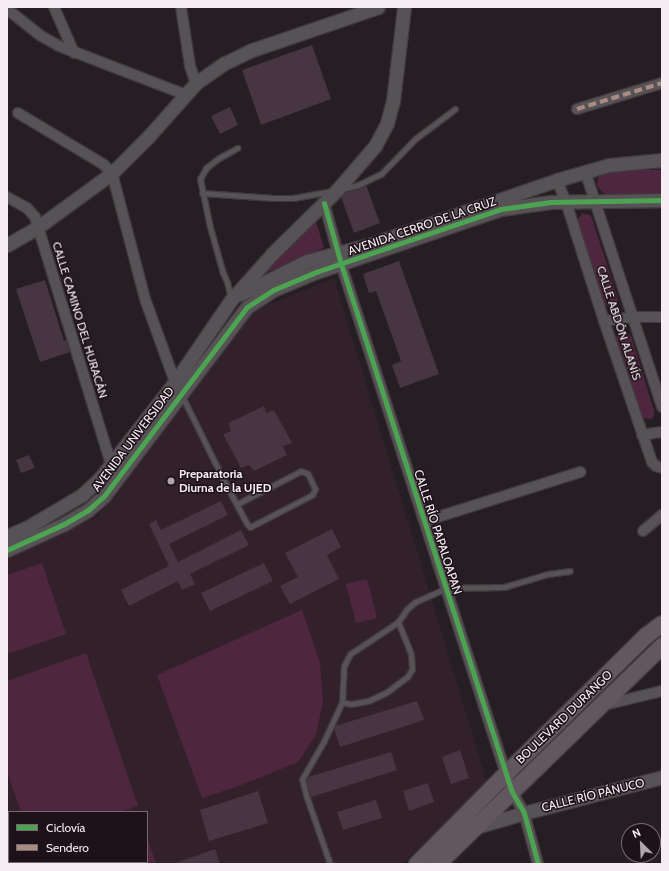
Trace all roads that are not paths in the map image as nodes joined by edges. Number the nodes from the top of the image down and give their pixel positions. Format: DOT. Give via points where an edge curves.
graph roads {
  1 [pos="54,7"];
  2 [pos="181,7"];
  3 [pos="378,7"];
  4 [pos="404,7"];
  5 [pos="7,9"];
  6 [pos="74,53"];
  7 [pos="196,83"];
  8 [pos="662,83"];
  9 [pos="186,95"];
  10 [pos="455,109"];
  11 [pos="577,109"];
  12 [pos="18,113"];
  13 [pos="237,148"];
  14 [pos="662,160"];
  15 [pos="585,171"];
  16 [pos="112,173"];
  17 [pos="557,180"];
  18 [pos="337,190"];
  19 [pos="202,193"];
  20 [pos="7,197"];
  21 [pos="662,200"];
  22 [pos="594,201"];
  23 [pos="566,202"];
  24 [pos="324,204"];
  25 [pos="38,227"];
  26 [pos="7,245"];
  27 [pos="340,258"];
  28 [pos="231,300"];
  29 [pos="246,307"];
  30 [pos="632,317"];
  31 [pos="662,317"];
  32 [pos="604,321"];
  33 [pos="178,387"];
  34 [pos="662,407"];
  35 [pos="662,432"];
  36 [pos="642,435"];
  37 [pos="111,464"];
  38 [pos="662,468"];
  39 [pos="580,472"];
  40 [pos="237,504"];
  41 [pos="662,515"];
  42 [pos="425,521"];
  43 [pos="643,532"];
  44 [pos="7,536"];
  45 [pos="7,550"];
  46 [pos="570,571"];
  47 [pos="446,588"];
  48 [pos="398,622"];
  49 [pos="662,624"];
  50 [pos="646,636"];
  51 [pos="661,650"];
  52 [pos="662,691"];
  53 [pos="342,702"];
  54 [pos="600,706"];
  55 [pos="506,774"];
  56 [pos="662,777"];
  57 [pos="512,792"];
  58 [pos="524,813"];
  59 [pos="454,827"];
  60 [pos="475,828"];
  61 [pos="330,864"];
  62 [pos="417,864"];
  63 [pos="438,864"];
  64 [pos="538,864"];
  1 -- 6 [label="street"];
  2 -- 7 [label="street" via="190,66"];
  3 -- 7 [label="street" via="252,50 225,63"];
  4 -- 18 [label="street, AVENIDA UNIVERSIDAD" via="393,101 387,123 375,146"];
  5 -- 6 [label="street" via="41,36"];
  6 -- 9 [label="street"];
  7 -- 9 [label="street"];
  8 -- 11 [label="street"];
  9 -- 16 [label="street"];
  10 -- 18 [label="lane" via="415,139 381,174 358,185"];
  12 -- 16 [label="street" via="103,164"];
  13 -- 19 [label="lane" via="219,158 203,172 200,179"];
  14 -- 15 [label="street, AVENIDA CERRO DE LA CRUZ" via="609,165"];
  15 -- 17 [label="street, AVENIDA CERRO DE LA CRUZ"];
  15 -- 22 [label="street, CALLE ABDÓN ALANÍS"];
  16 -- 25 [label="street"];
  16 -- 33 [label="street" via="145,299"];
  17 -- 23 [label="street, CALLE ABDÓN ALANÍS"];
  17 -- 27 [label="street, AVENIDA CERRO DE LA CRUZ" via="372,244"];
  18 -- 19 [label="lane" via="293,198"];
  18 -- 24 [label="street, AVENIDA UNIVERSIDAD"];
  19 -- 28 [label="lane"];
  20 -- 25 [label="street, CALLE CAMINO DEL HURACÁN" via="30,211"];
  21 -- 22 [label="street, AVENIDA CERRO DE LA CRUZ"];
  22 -- 23 [label="street, AVENIDA CERRO DE LA CRUZ"];
  22 -- 30 [label="street, CALLE ABDÓN ALANÍS"];
  23 -- 27 [label="street, AVENIDA CERRO DE LA CRUZ" via="501,209"];
  23 -- 32 [label="street, CALLE ABDÓN ALANÍS"];
  24 -- 27 [label="street, CALLE RÍO PAPALOAPAN"];
  24 -- 28 [label="street, AVENIDA UNIVERSIDAD" via="272,254"];
  25 -- 26 [label="street"];
  25 -- 37 [label="street, CALLE CAMINO DEL HURACÁN"];
  27 -- 28 [label="street, AVENIDA CERRO DE LA CRUZ" via="307,261"];
  27 -- 29 [label="street, AVENIDA CERRO DE LA CRUZ"];
  27 -- 42 [label="street, CALLE RÍO PAPALOAPAN"];
  28 -- 33 [label="street, AVENIDA UNIVERSIDAD"];
  29 -- 33 [label="street, AVENIDA UNIVERSIDAD"];
  30 -- 31 [label="street"];
  30 -- 32 [label="street"];
  30 -- 34 [label="street, CALLE ABDÓN ALANÍS"];
  32 -- 36 [label="street, CALLE ABDÓN ALANÍS"];
  33 -- 37 [label="street, AVENIDA UNIVERSIDAD"];
  33 -- 40 [label="lane"];
  33 -- 45 [label="street, AVENIDA UNIVERSIDAD" via="104,496 88,510 64,524"];
  35 -- 36 [label="street"];
  36 -- 38 [label="street, CALLE ABDÓN ALANÍS" via="652,462"];
  37 -- 44 [label="street, AVENIDA UNIVERSIDAD" via="82,495 26,528"];
  39 -- 42 [label="street"];
  40 -- 40 [label="lane" via="301,471 308,474 315,489 312,495 250,527"];
  41 -- 43 [label="street"];
  42 -- 47 [label="street, CALLE RÍO PAPALOAPAN"];
  46 -- 47 [label="lane" via="548,574 504,587"];
  47 -- 48 [label="lane" via="416,602 407,609"];
  47 -- 55 [label="street, CALLE RÍO PAPALOAPAN"];
  48 -- 53 [label="lane" via="350,654 344,666"];
  48 -- 53 [label="lane" via="411,654 412,669 408,676 387,692 368,701 351,704"];
  49 -- 50 [label="main road, BOULEVARD DURANGO"];
  50 -- 51 [label="street"];
  50 -- 55 [label="main road, BOULEVARD DURANGO"];
  51 -- 54 [label="main road, BOULEVARD DURANGO"];
  52 -- 54 [label="street"];
  53 -- 61 [label="lane" via="324,741 302,779"];
  54 -- 57 [label="main road, BOULEVARD DURANGO"];
  55 -- 57 [label="street, CALLE RÍO PAPALOAPAN"];
  55 -- 59 [label="main road, BOULEVARD DURANGO"];
  56 -- 58 [label="street, CALLE RÍO PÁNUCO"];
  57 -- 58 [label="street, CALLE RÍO PAPALOAPAN"];
  57 -- 60 [label="main road, BOULEVARD DURANGO"];
  58 -- 60 [label="street, CALLE RÍO PÁNUCO"];
  58 -- 64 [label="street, CALLE RÍO PAPALOAPAN"];
  59 -- 60 [label="street, CALLE RÍO PÁNUCO"];
  59 -- 62 [label="main road, BOULEVARD DURANGO"];
  60 -- 63 [label="main road, BOULEVARD DURANGO"];
}
